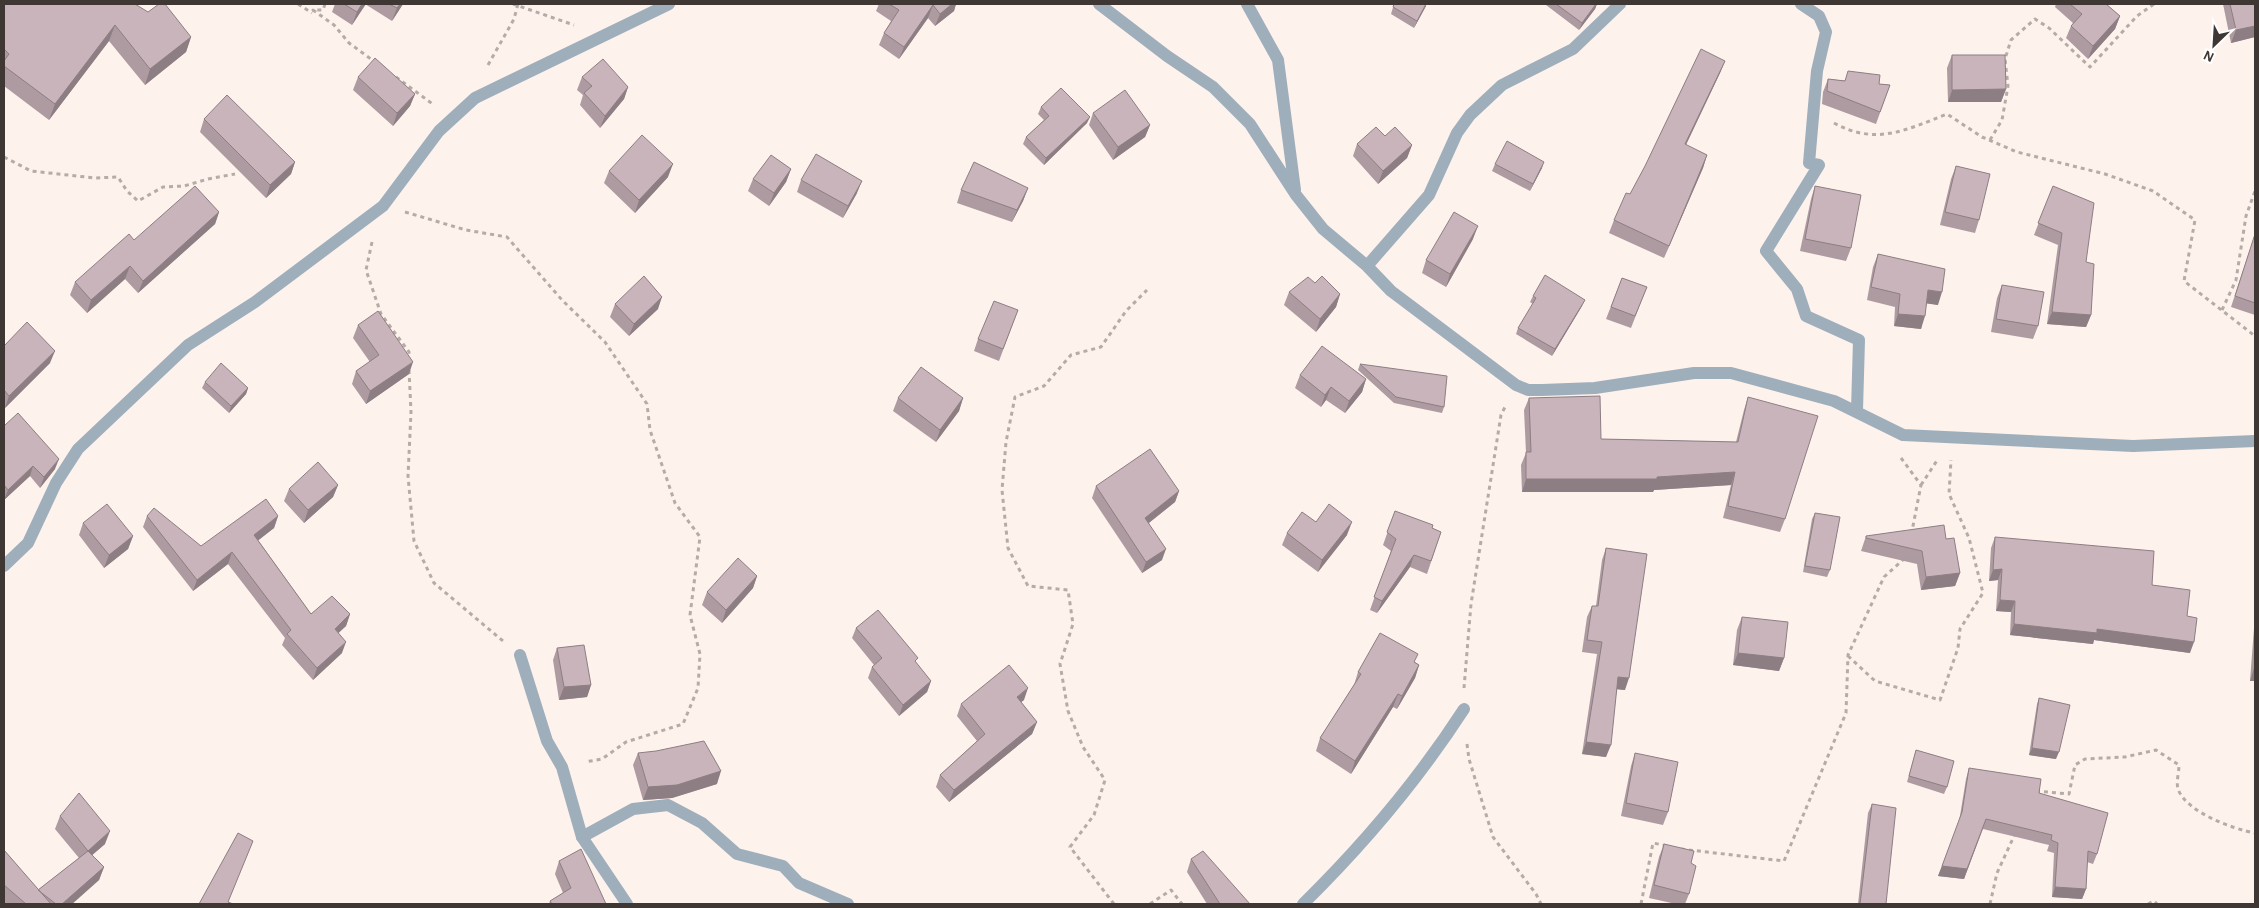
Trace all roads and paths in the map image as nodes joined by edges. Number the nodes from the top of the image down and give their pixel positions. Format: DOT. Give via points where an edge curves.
graph roads {
  1 [pos="298,4"];
  2 [pos="325,4"];
  3 [pos="513,4"];
  4 [pos="669,4"];
  5 [pos="1099,4"];
  6 [pos="1247,4"];
  7 [pos="1620,4"];
  8 [pos="1802,4"];
  9 [pos="2154,4"];
  10 [pos="518,5"];
  11 [pos="312,13"];
  12 [pos="606,34"];
  13 [pos="381,66"];
  14 [pos="389,72"];
  15 [pos="475,98"];
  16 [pos="1812,111"];
  17 [pos="453,119"];
  18 [pos="1990,140"];
  19 [pos="4,156"];
  20 [pos="235,174"];
  21 [pos="2255,191"];
  22 [pos="1296,195"];
  23 [pos="383,206"];
  24 [pos="1368,266"];
  25 [pos="1147,290"];
  26 [pos="2222,310"];
  27 [pos="2255,336"];
  28 [pos="409,360"];
  29 [pos="409,368"];
  30 [pos="1516,384"];
  31 [pos="1857,410"];
  32 [pos="1884,427"];
  33 [pos="1952,439"];
  34 [pos="2255,441"];
  35 [pos="1921,485"];
  36 [pos="1912,538"];
  37 [pos="1909,554"];
  38 [pos="4,566"];
  39 [pos="520,655"];
  40 [pos="1848,655"];
  41 [pos="1464,709"];
  42 [pos="562,767"];
  43 [pos="2029,790"];
  44 [pos="2017,830"];
  45 [pos="2255,833"];
  46 [pos="582,837"];
  47 [pos="627,904"];
  48 [pos="848,904"];
  49 [pos="1114,904"];
  50 [pos="1150,904"];
  51 [pos="1182,904"];
  52 [pos="1302,904"];
  53 [pos="1542,904"];
  54 [pos="1641,904"];
  55 [pos="1990,904"];
  56 [pos="2148,904"];
  57 [pos="2157,904"];
  1 -- 11 [label="path"];
  2 -- 13 [label="path" via="324,10 313,10 334,24 349,43"];
  3 -- 10 [label="path"];
  4 -- 12 [label="street"];
  5 -- 22 [label="street" via="1213,87 1250,124"];
  6 -- 22 [label="street" via="1278,60"];
  7 -- 24 [label="street" via="1573,50 1502,85 1470,115 1457,133 1429,195"];
  8 -- 16 [label="street" via="1819,16 1826,32"];
  9 -- 18 [label="path" via="2137,16 2090,67 2035,19 2011,40 2005,59 2008,86 2002,120"];
  10 -- 12 [label="path"];
  10 -- 15 [label="path" via="514,19 486,68"];
  12 -- 15 [label="street"];
  14 -- 17 [label="path"];
  15 -- 17 [label="street"];
  16 -- 18 [label="path" via="1852,133 1888,135 1947,114"];
  16 -- 31 [label="street" via="1809,163 1819,165 1766,251 1797,289 1806,316 1859,340"];
  17 -- 23 [label="street" via="439,131"];
  18 -- 26 [label="path" via="2017,152 2153,190 2195,220 2184,281"];
  19 -- 20 [label="path" via="31,171 78,177 118,177 127,192 138,201 163,187 184,186"];
  21 -- 26 [label="path" via="2246,216 2236,280"];
  22 -- 24 [label="street" via="1323,229"];
  23 -- 28 [label="path" via="366,270 381,314 409,352"];
  23 -- 38 [label="street" via="255,302 188,345 78,449 56,483 28,543"];
  23 -- 42 [label="path" via="466,230 507,237 562,300 605,342 647,404 650,430 675,503 700,537 690,615 700,654 698,688 683,724 626,742 602,759"];
  24 -- 30 [label="street" via="1391,291"];
  25 -- 49 [label="path" via="1126,311 1101,347 1071,355 1044,386 1015,397 1006,442 1002,490 1008,548 1028,586 1068,590 1073,624 1060,664 1068,711 1083,747 1105,780 1094,815 1070,847"];
  26 -- 27 [label="path"];
  29 -- 39 [label="path" via="408,476 414,541 434,583"];
  30 -- 31 [label="street" via="1528,390 1595,388 1694,373 1731,373"];
  30 -- 41 [label="path" via="1501,415 1471,604"];
  31 -- 32 [label="street"];
  32 -- 33 [label="street" via="1903,435"];
  32 -- 35 [label="path" via="1907,468"];
  33 -- 34 [label="street" via="2133,446"];
  33 -- 35 [label="path"];
  33 -- 40 [label="path" via="1949,494 1970,538 1983,593 1960,629 1958,648 1940,700 1875,681"];
  35 -- 36 [label="path"];
  37 -- 40 [label="path" via="1884,577"];
  39 -- 42 [label="street" via="547,740"];
  40 -- 54 [label="path" via="1846,713 1784,861 1653,843"];
  41 -- 52 [label="street" via="1440,747 1394,806 1329,879"];
  41 -- 53 [label="path" via="1469,759 1493,838"];
  42 -- 46 [label="street"];
  43 -- 45 [label="path" via="2069,794 2075,765 2085,759 2125,757 2156,750 2179,765 2178,787 2184,799 2210,818"];
  44 -- 55 [label="path" via="1997,873"];
  46 -- 47 [label="street"];
  46 -- 48 [label="street" via="633,809 668,805 702,823 737,854 783,866 799,882"];
  50 -- 51 [label="path" via="1171,890"];
  56 -- 57 [label="path" via="2154,901"];
}
